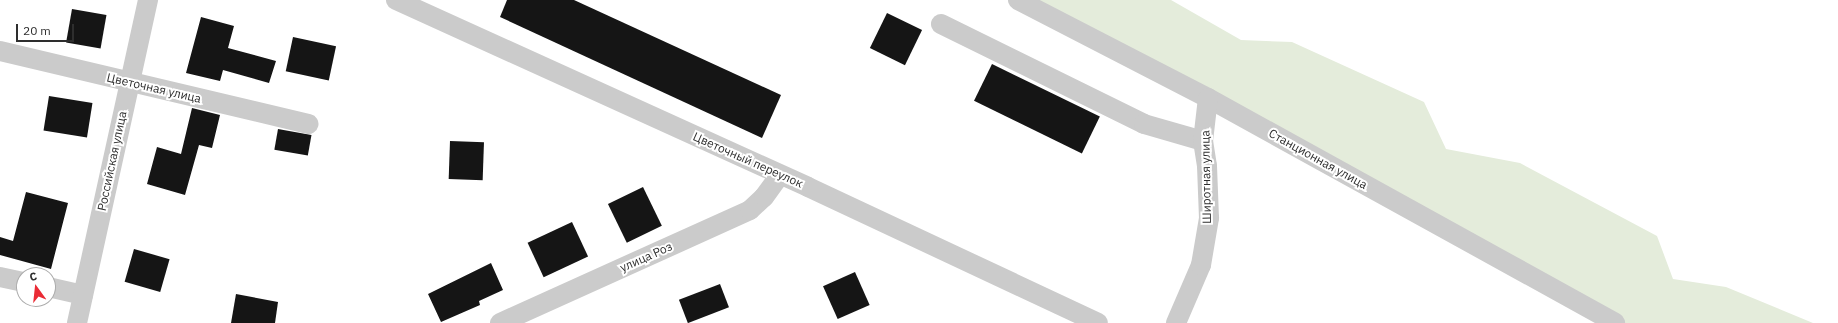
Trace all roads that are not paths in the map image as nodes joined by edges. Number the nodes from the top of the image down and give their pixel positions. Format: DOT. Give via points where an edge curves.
graph roads {
  1 [pos="148,0"];
  2 [pos="396,0"];
  3 [pos="1018,0"];
  4 [pos="941,24"];
  5 [pos="0,51"];
  6 [pos="129,82"];
  7 [pos="1208,98"];
  8 [pos="308,124"];
  9 [pos="1203,141"];
  10 [pos="780,175"];
  11 [pos="0,277"];
  12 [pos="16,280"];
  13 [pos="56,289"];
  14 [pos="83,295"];
  15 [pos="77,323"];
  16 [pos="500,323"];
  17 [pos="1098,323"];
  18 [pos="1176,323"];
  19 [pos="1615,323"];
  1 -- 6 [label="street, Российская улица"];
  2 -- 10 [label="street, Цветочный переулок"];
  3 -- 7 [label="street, Станционная улица"];
  4 -- 9 [label="street" via="1144,124"];
  5 -- 6 [label="street, Цветочная улица"];
  6 -- 8 [label="street, Цветочная улица"];
  6 -- 14 [label="street, Российская улица"];
  7 -- 9 [label="street, Широтная улица"];
  7 -- 19 [label="street, Станционная улица"];
  9 -- 18 [label="street, Широтная улица" via="1207,166 1209,218 1201,265"];
  10 -- 16 [label="street, улица Роз" via="764,197 750,210"];
  10 -- 17 [label="street, Цветочный переулок"];
  11 -- 12 [label="street"];
  13 -- 14 [label="street"];
  14 -- 15 [label="street, Российская улица"];
}
